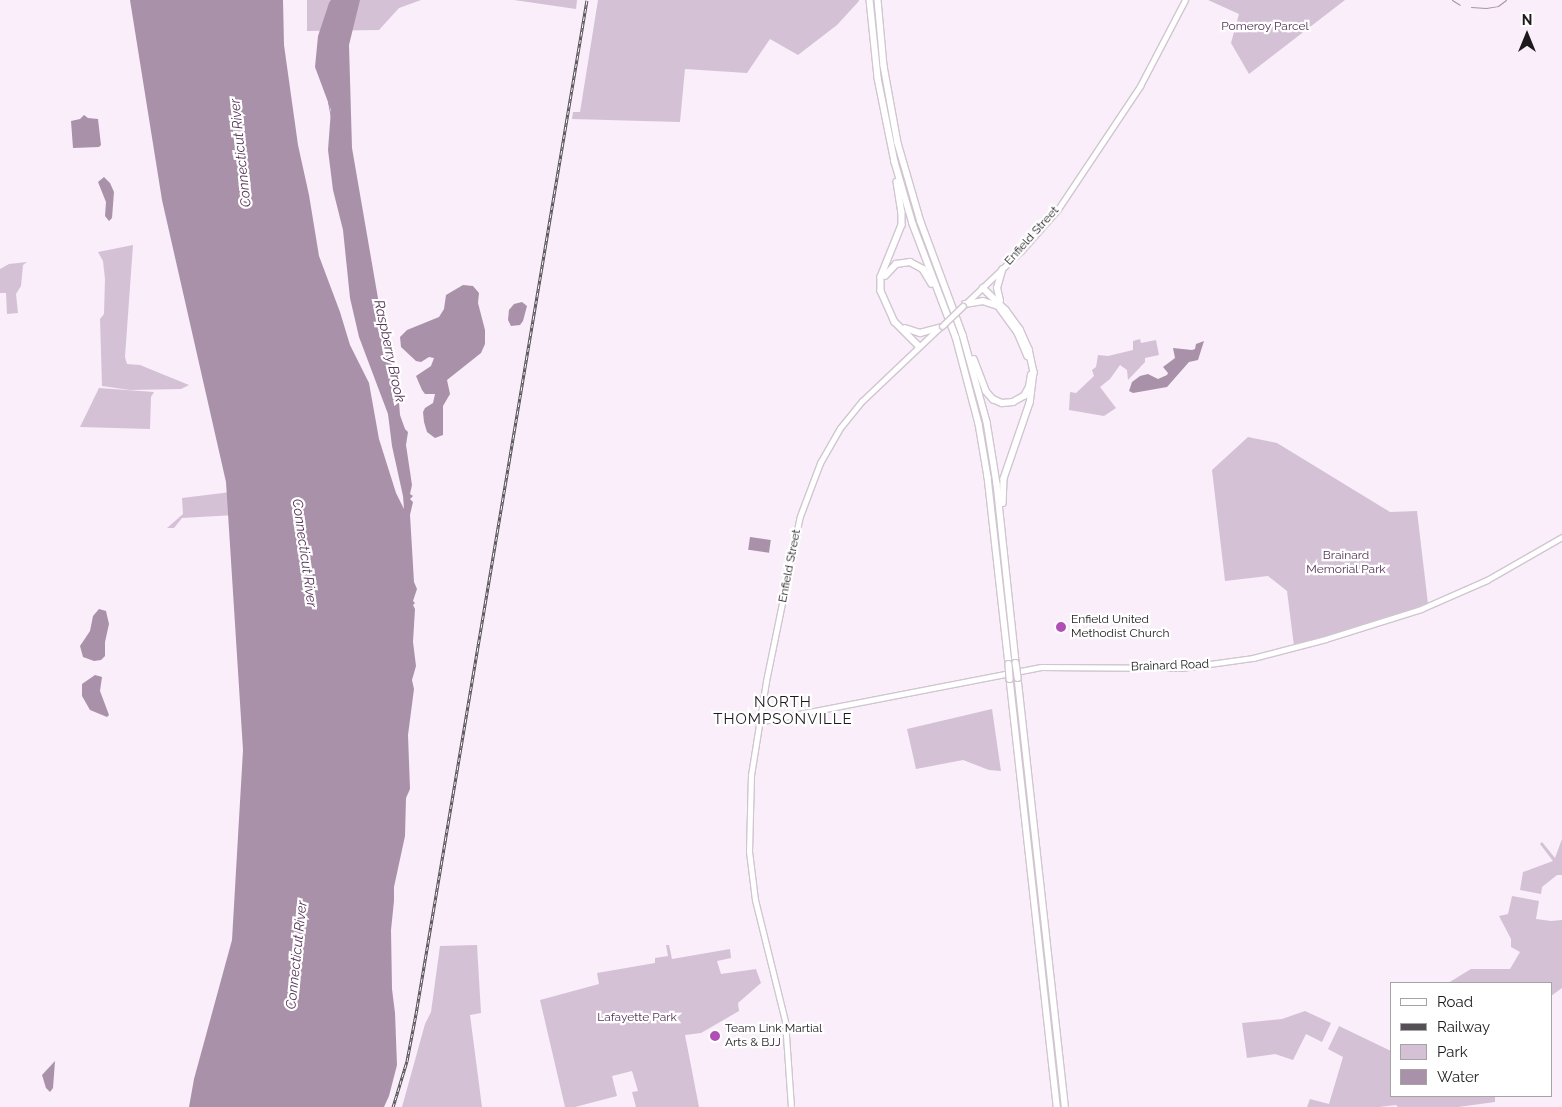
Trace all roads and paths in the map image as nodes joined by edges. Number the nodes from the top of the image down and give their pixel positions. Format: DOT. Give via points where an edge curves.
graph roads {
  1 [pos="870,0"];
  2 [pos="878,0"];
  3 [pos="1185,0"];
  4 [pos="896,166"];
  5 [pos="1002,270"];
  6 [pos="983,288"];
  7 [pos="942,300"];
  8 [pos="964,305"];
  9 [pos="1001,307"];
  10 [pos="940,327"];
  11 [pos="904,328"];
  12 [pos="919,346"];
  13 [pos="967,346"];
  14 [pos="1001,520"];
  15 [pos="1562,537"];
  16 [pos="758,722"];
  17 [pos="791,1107"];
  18 [pos="1057,1107"];
  19 [pos="1065,1107"];
  1 -- 4 [label="highway" via="878,78"];
  2 -- 13 [label="highway" via="885,73 900,152 919,217"];
  3 -- 5 [label="main road, Enfield Street" via="1140,86 1109,132 1054,213"];
  4 -- 7 [label="highway"];
  4 -- 12 [label="highway" via="902,225 882,277 880,291 892,319"];
  5 -- 6 [label="main road, Enfield Street"];
  5 -- 9 [label="highway" via="997,291"];
  6 -- 8 [label="main road, Enfield Street"];
  6 -- 9 [label="highway"];
  7 -- 11 [label="highway" via="920,266 906,262 893,267 884,279 884,293"];
  7 -- 18 [label="highway, bridge" via="964,365 988,477"];
  8 -- 9 [label="highway" via="986,301"];
  8 -- 10 [label="main road, Enfield Street, bridge"];
  9 -- 13 [label="highway" via="1018,333 1027,355 1030,379 1025,395 1009,403 992,398"];
  9 -- 14 [label="highway" via="1017,324 1028,344 1034,380 1030,403 1004,479"];
  10 -- 11 [label="highway" via="920,334"];
  10 -- 12 [label="main road, Enfield Street"];
  11 -- 12 [label="highway"];
  12 -- 16 [label="main road, Enfield Street" via="850,414 815,473 799,522"];
  13 -- 14 [label="highway" via="990,437"];
  14 -- 19 [label="highway, bridge"];
  15 -- 16 [label="main road, Brainard Road" via="1487,580 1421,609 1253,658 1181,668 1041,666"];
  16 -- 17 [label="main road, Enfield Street" via="751,775 749,851 755,900 784,1016"];
}
